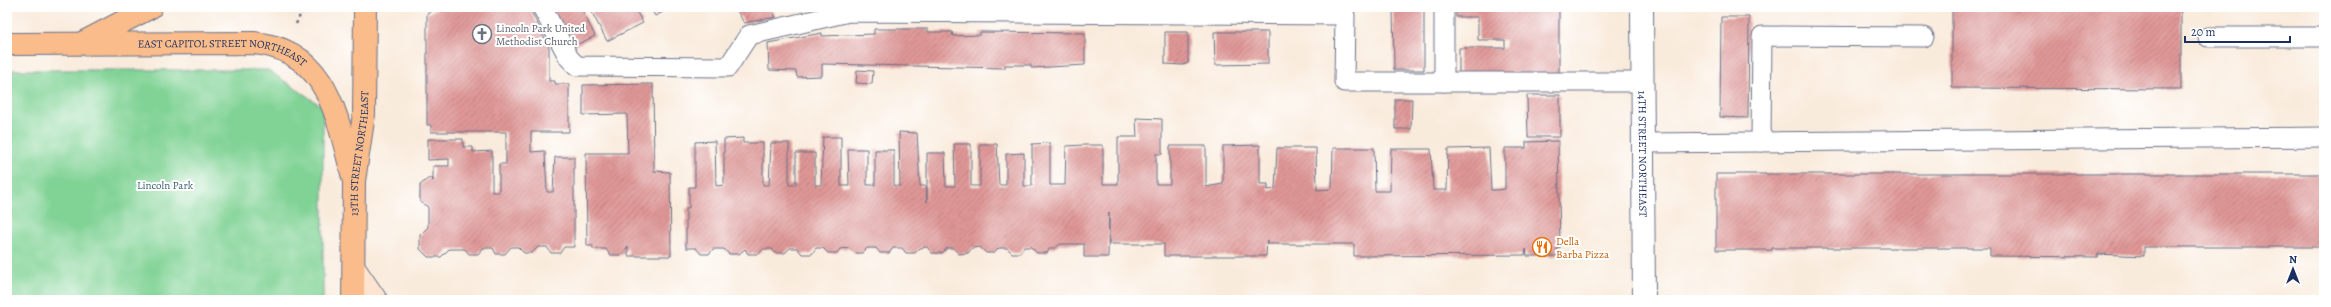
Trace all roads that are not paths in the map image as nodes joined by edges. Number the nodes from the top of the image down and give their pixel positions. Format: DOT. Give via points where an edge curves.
graph roads {
  1 [pos="151,7"];
  2 [pos="365,7"];
  3 [pos="542,7"];
  4 [pos="1444,7"];
  5 [pos="1642,7"];
  6 [pos="1924,37"];
  7 [pos="2208,37"];
  8 [pos="2324,37"];
  9 [pos="7,44"];
  10 [pos="81,44"];
  11 [pos="1444,82"];
  12 [pos="1643,82"];
  13 [pos="2324,137"];
  14 [pos="1761,142"];
  15 [pos="1644,143"];
  16 [pos="354,181"];
  17 [pos="354,268"];
  18 [pos="353,300"];
  19 [pos="376,300"];
  20 [pos="1644,300"];
  1 -- 10 [label="main road"];
  2 -- 16 [label="main road, 13TH STREET NORTHEAST" via="364,114"];
  3 -- 11 [label="lane" via="569,58 577,66 728,67 749,35 849,12 1345,15 1344,82"];
  4 -- 11 [label="lane"];
  5 -- 12 [label="street, 14TH STREET NORTHEAST"];
  6 -- 14 [label="lane" via="1762,36"];
  7 -- 8 [label="lane"];
  9 -- 10 [label="main road, EAST CAPITOL STREET NORTHEAST"];
  10 -- 16 [label="main road, EAST CAPITOL STREET NORTHEAST" via="254,43 286,50 302,60 326,90"];
  11 -- 12 [label="lane"];
  12 -- 15 [label="street, 14TH STREET NORTHEAST"];
  13 -- 14 [label="lane"];
  14 -- 15 [label="lane"];
  15 -- 20 [label="street, 14TH STREET NORTHEAST"];
  16 -- 17 [label="main road, 13TH STREET NORTHEAST"];
  17 -- 18 [label="main road, 13TH STREET NORTHEAST"];
  17 -- 19 [label="main road"];
}
